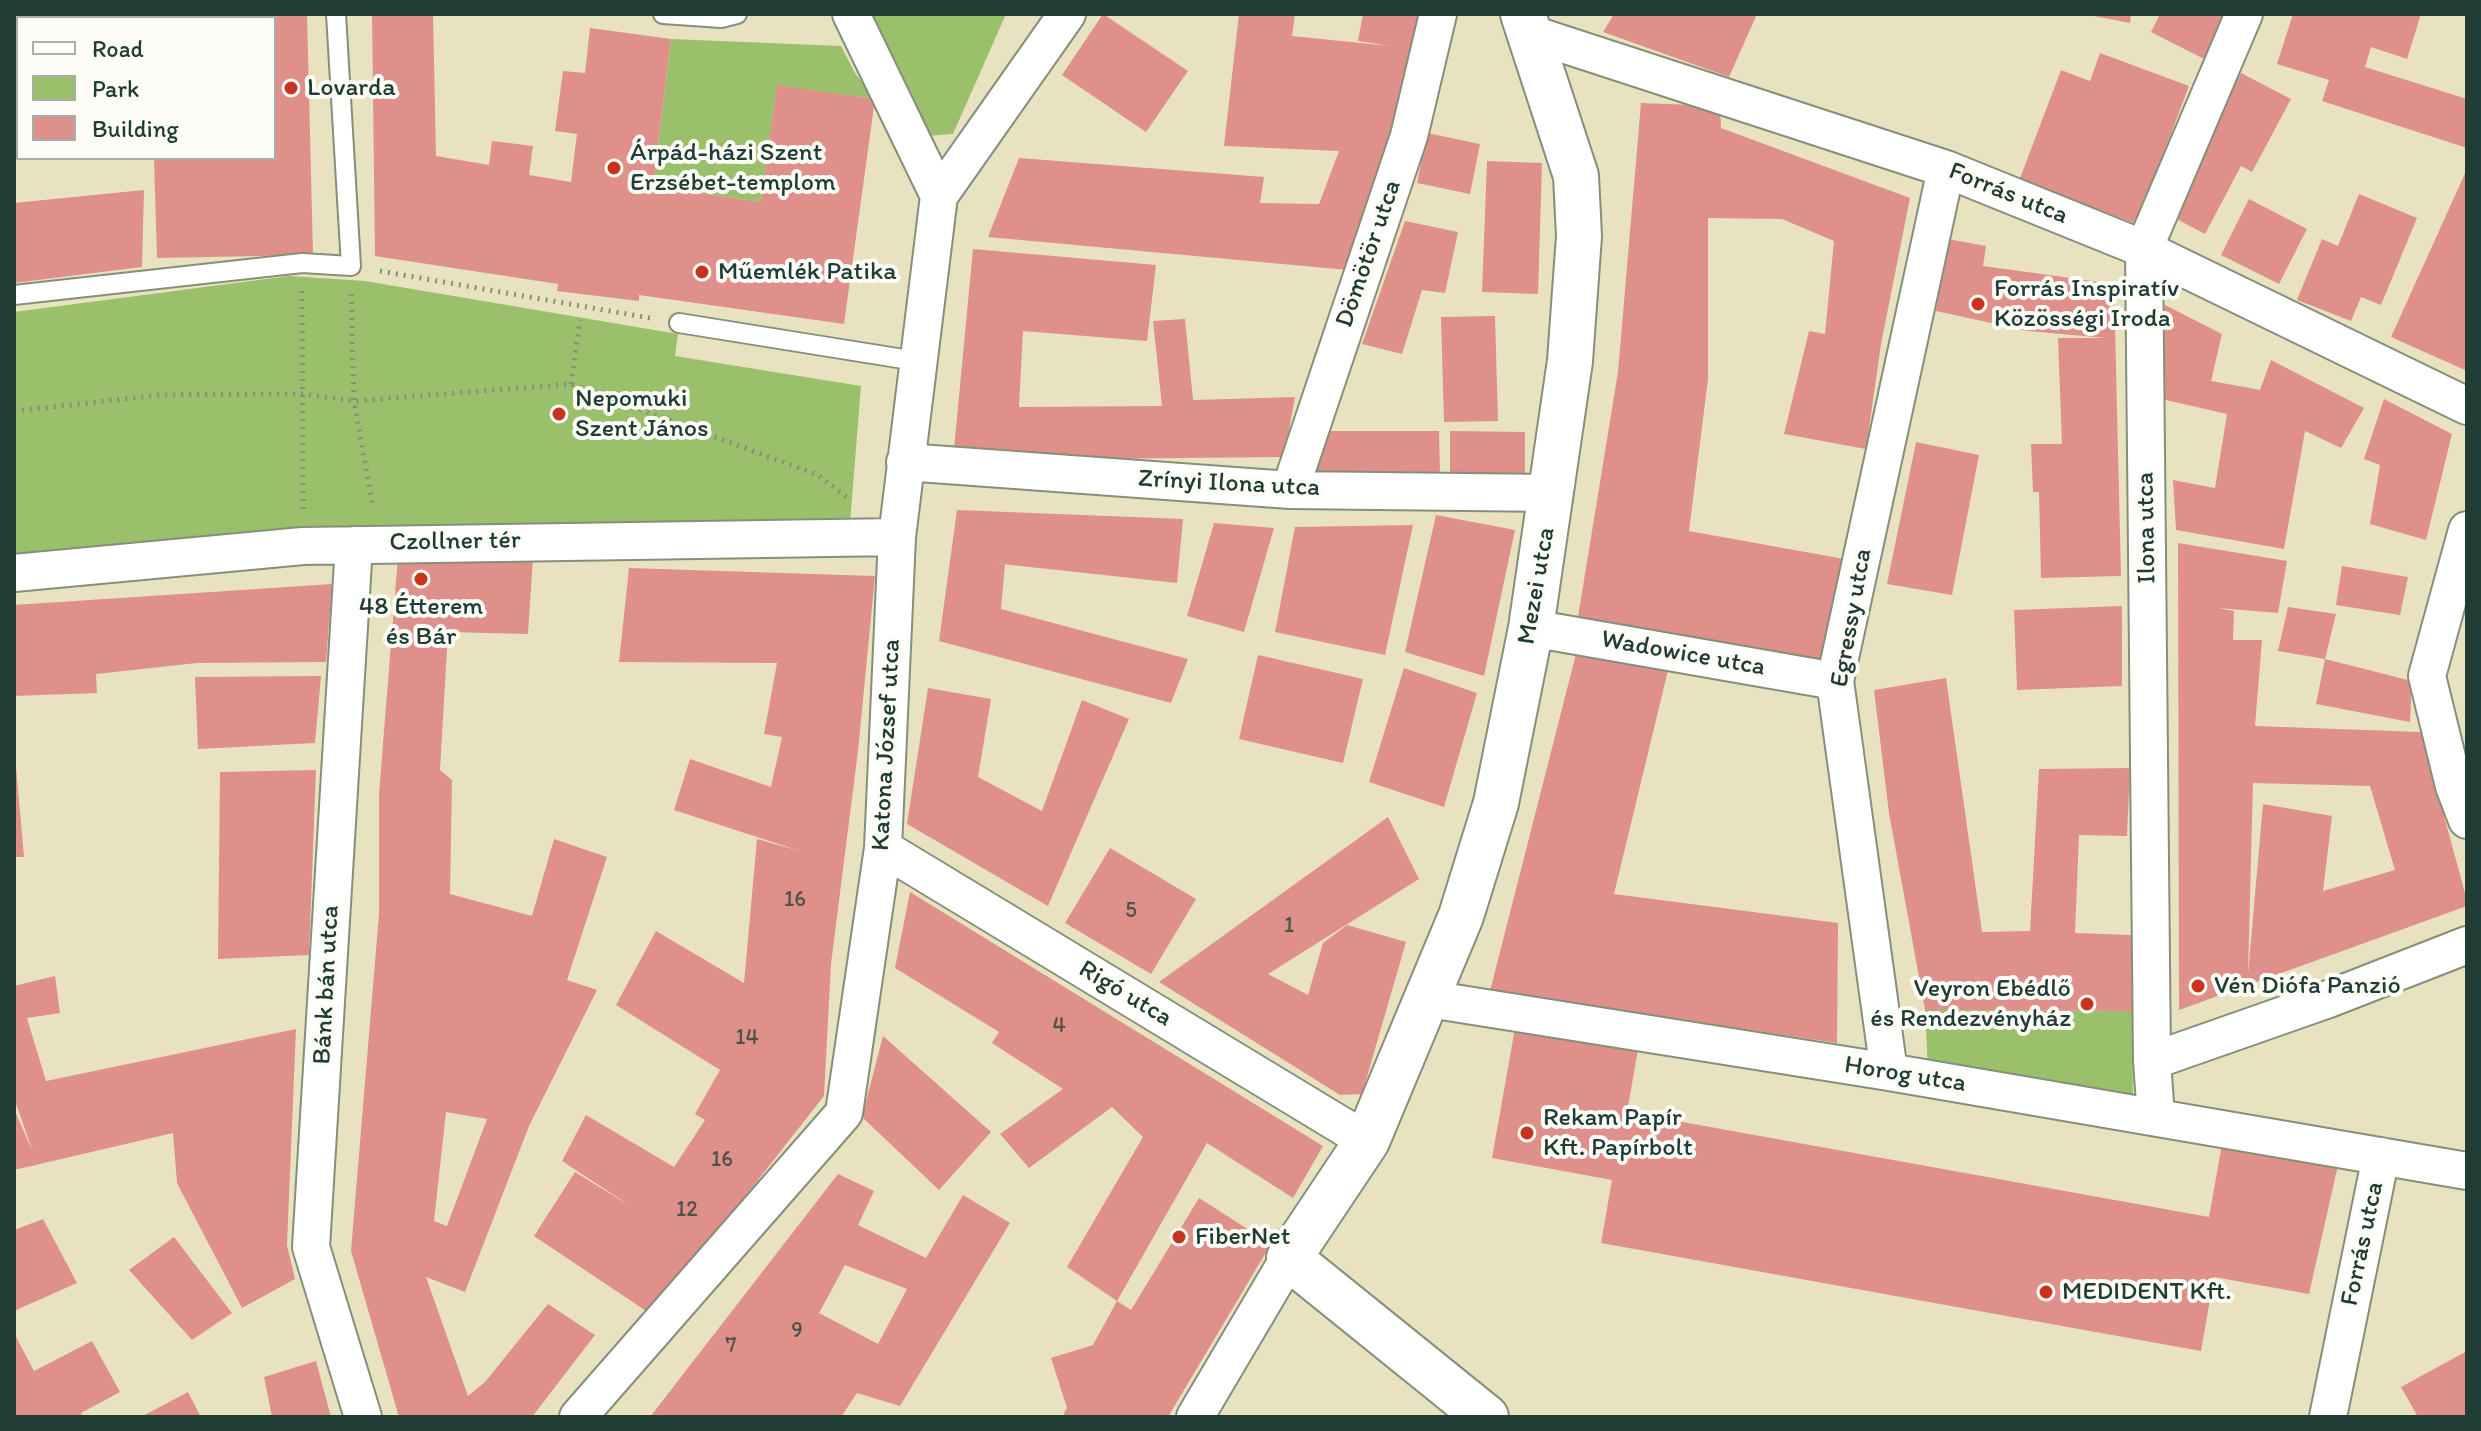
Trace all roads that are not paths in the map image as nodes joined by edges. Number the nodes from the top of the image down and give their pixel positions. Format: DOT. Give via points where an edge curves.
graph roads {
  1 [pos="336,14"];
  2 [pos="663,14"];
  3 [pos="737,14"];
  4 [pos="851,14"];
  5 [pos="1067,14"];
  6 [pos="1438,14"];
  7 [pos="2244,14"];
  8 [pos="1526,23"];
  9 [pos="1946,169"];
  10 [pos="939,196"];
  11 [pos="2144,249"];
  12 [pos="14,295"];
  13 [pos="679,323"];
  14 [pos="916,361"];
  15 [pos="2467,406"];
  16 [pos="905,462"];
  17 [pos="1290,490"];
  18 [pos="1553,493"];
  19 [pos="2467,530"];
  20 [pos="897,537"];
  21 [pos="366,544"];
  22 [pos="14,573"];
  23 [pos="1531,628"];
  24 [pos="1835,681"];
  25 [pos="2467,820"];
  26 [pos="883,848"];
  27 [pos="2467,945"];
  28 [pos="1429,999"];
  29 [pos="2152,1061"];
  30 [pos="1889,1072"];
  31 [pos="2156,1117"];
  32 [pos="1367,1141"];
  33 [pos="2381,1156"];
  34 [pos="2467,1171"];
  35 [pos="1289,1258"];
  36 [pos="363,1417"];
  37 [pos="578,1417"];
  38 [pos="1195,1417"];
  39 [pos="1486,1417"];
  40 [pos="2328,1417"];
  1 -- 12 [label="lane" via="351,266 302,263"];
  2 -- 3 [label="lane"];
  4 -- 10 [label="street"];
  5 -- 10 [label="street, Katona József utca"];
  6 -- 17 [label="street, Dömötör utca" via="1409,136"];
  7 -- 11 [label="street, Ilona utca"];
  8 -- 9 [label="street, Forrás utca"];
  8 -- 18 [label="street, Mezei utca" via="1576,176 1579,236 1570,361"];
  9 -- 11 [label="street, Forrás utca"];
  9 -- 24 [label="street, Egressy utca"];
  10 -- 14 [label="street, Katona József utca"];
  11 -- 15 [label="street, Forrás utca"];
  11 -- 29 [label="street, Ilona utca"];
  13 -- 14 [label="lane"];
  14 -- 16 [label="street, Katona József utca"];
  16 -- 17 [label="street, Zrínyi Ilona utca"];
  16 -- 20 [label="street, Katona József utca"];
  17 -- 18 [label="street, Zrínyi Ilona utca"];
  18 -- 23 [label="street, Mezei utca"];
  19 -- 25 [label="street" via="2427,676"];
  20 -- 21 [label="street, Czollner tér"];
  20 -- 26 [label="street, Katona József utca"];
  21 -- 22 [label="street, Czollner tér"];
  21 -- 36 [label="street, Bánk bán utca" via="311,1247"];
  23 -- 24 [label="street, Wadowice utca"];
  23 -- 28 [label="street, Mezei utca" via="1496,803"];
  24 -- 30 [label="street, Egressy utca"];
  26 -- 32 [label="street, Rigó utca"];
  26 -- 37 [label="street, Katona József utca" via="844,1113"];
  27 -- 29 [label="street"];
  28 -- 30 [label="street, Horog utca"];
  28 -- 32 [label="street, Mezei utca"];
  29 -- 31 [label="street, Ilona utca"];
  30 -- 31 [label="street, Horog utca"];
  31 -- 33 [label="street, Horog utca"];
  32 -- 35 [label="street, Mezei utca"];
  33 -- 34 [label="street, Forrás utca"];
  33 -- 40 [label="street, Forrás utca"];
  35 -- 38 [label="street"];
  35 -- 39 [label="street"];
}
